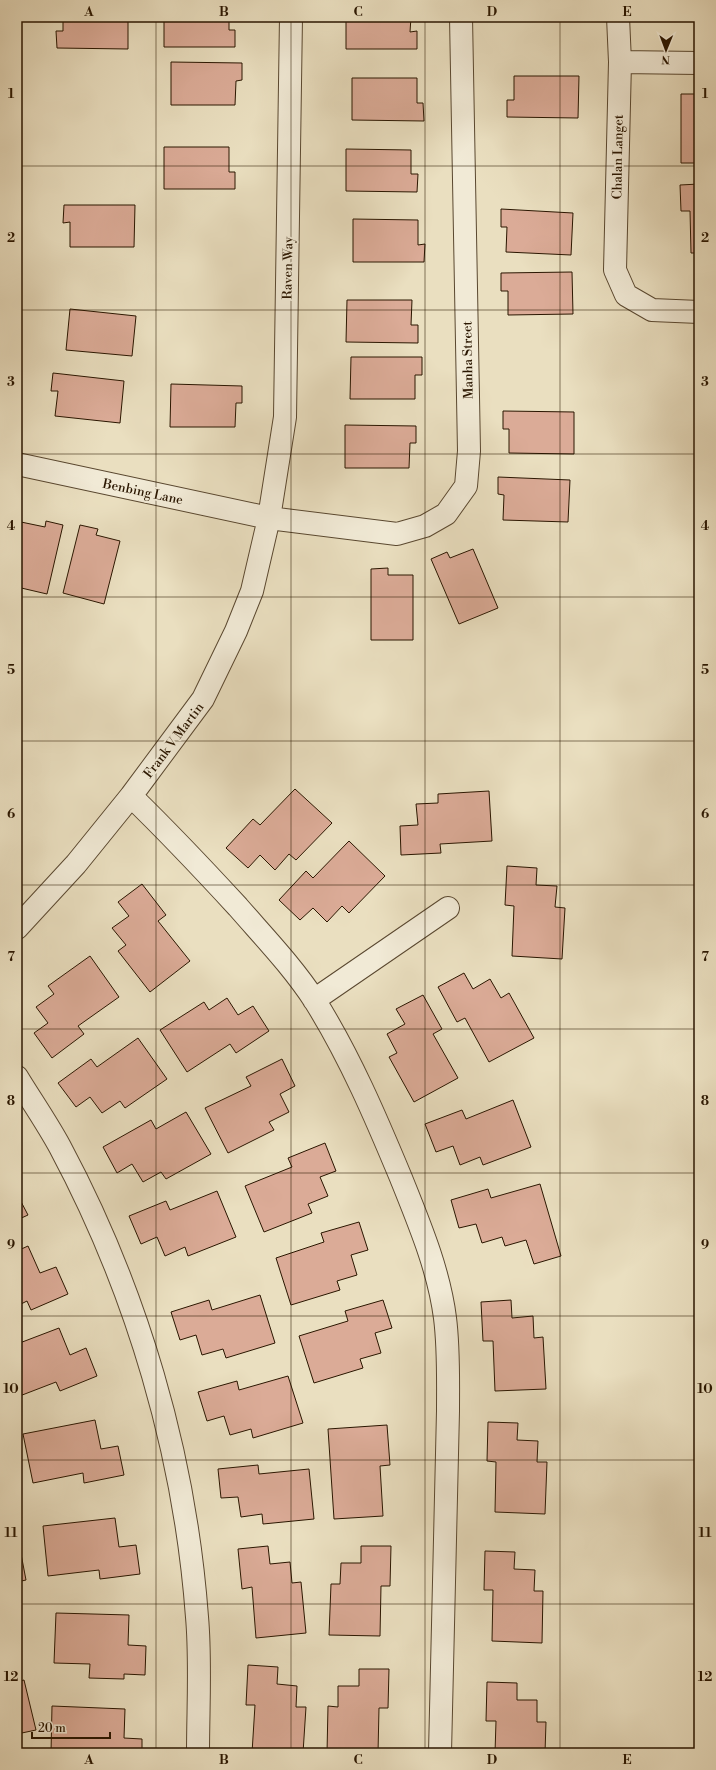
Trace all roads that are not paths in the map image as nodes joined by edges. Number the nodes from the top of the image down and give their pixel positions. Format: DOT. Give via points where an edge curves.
graph roads {
  1 [pos="291,17"];
  2 [pos="461,17"];
  3 [pos="618,17"];
  4 [pos="620,62"];
  5 [pos="699,63"];
  6 [pos="699,312"];
  7 [pos="17,464"];
  8 [pos="269,518"];
  9 [pos="131,796"];
  10 [pos="448,908"];
  11 [pos="17,928"];
  12 [pos="314,1000"];
  13 [pos="17,1076"];
  14 [pos="198,1753"];
  15 [pos="440,1753"];
  1 -- 8 [label="street, Raven Way" via="285,416"];
  2 -- 8 [label="street, Manha Street" via="469,451 466,486 446,514 425,526 397,534"];
  3 -- 4 [label="street, Chalan Langet"];
  4 -- 5 [label="street"];
  4 -- 6 [label="street, Chalan Langet" via="615,270 626,295 652,310"];
  7 -- 8 [label="street, Benbing Lane"];
  8 -- 9 [label="street, Frank V Martin" via="252,592 203,699"];
  9 -- 11 [label="street, Frank V Martin" via="76,864"];
  9 -- 12 [label="street" via="171,834 254,926"];
  10 -- 12 [label="street"];
  12 -- 15 [label="street" via="343,1052 388,1146 426,1242 438,1279 445,1318 448,1411"];
  13 -- 14 [label="street" via="59,1146 106,1243 141,1338 170,1438 189,1541 198,1618"];
}
